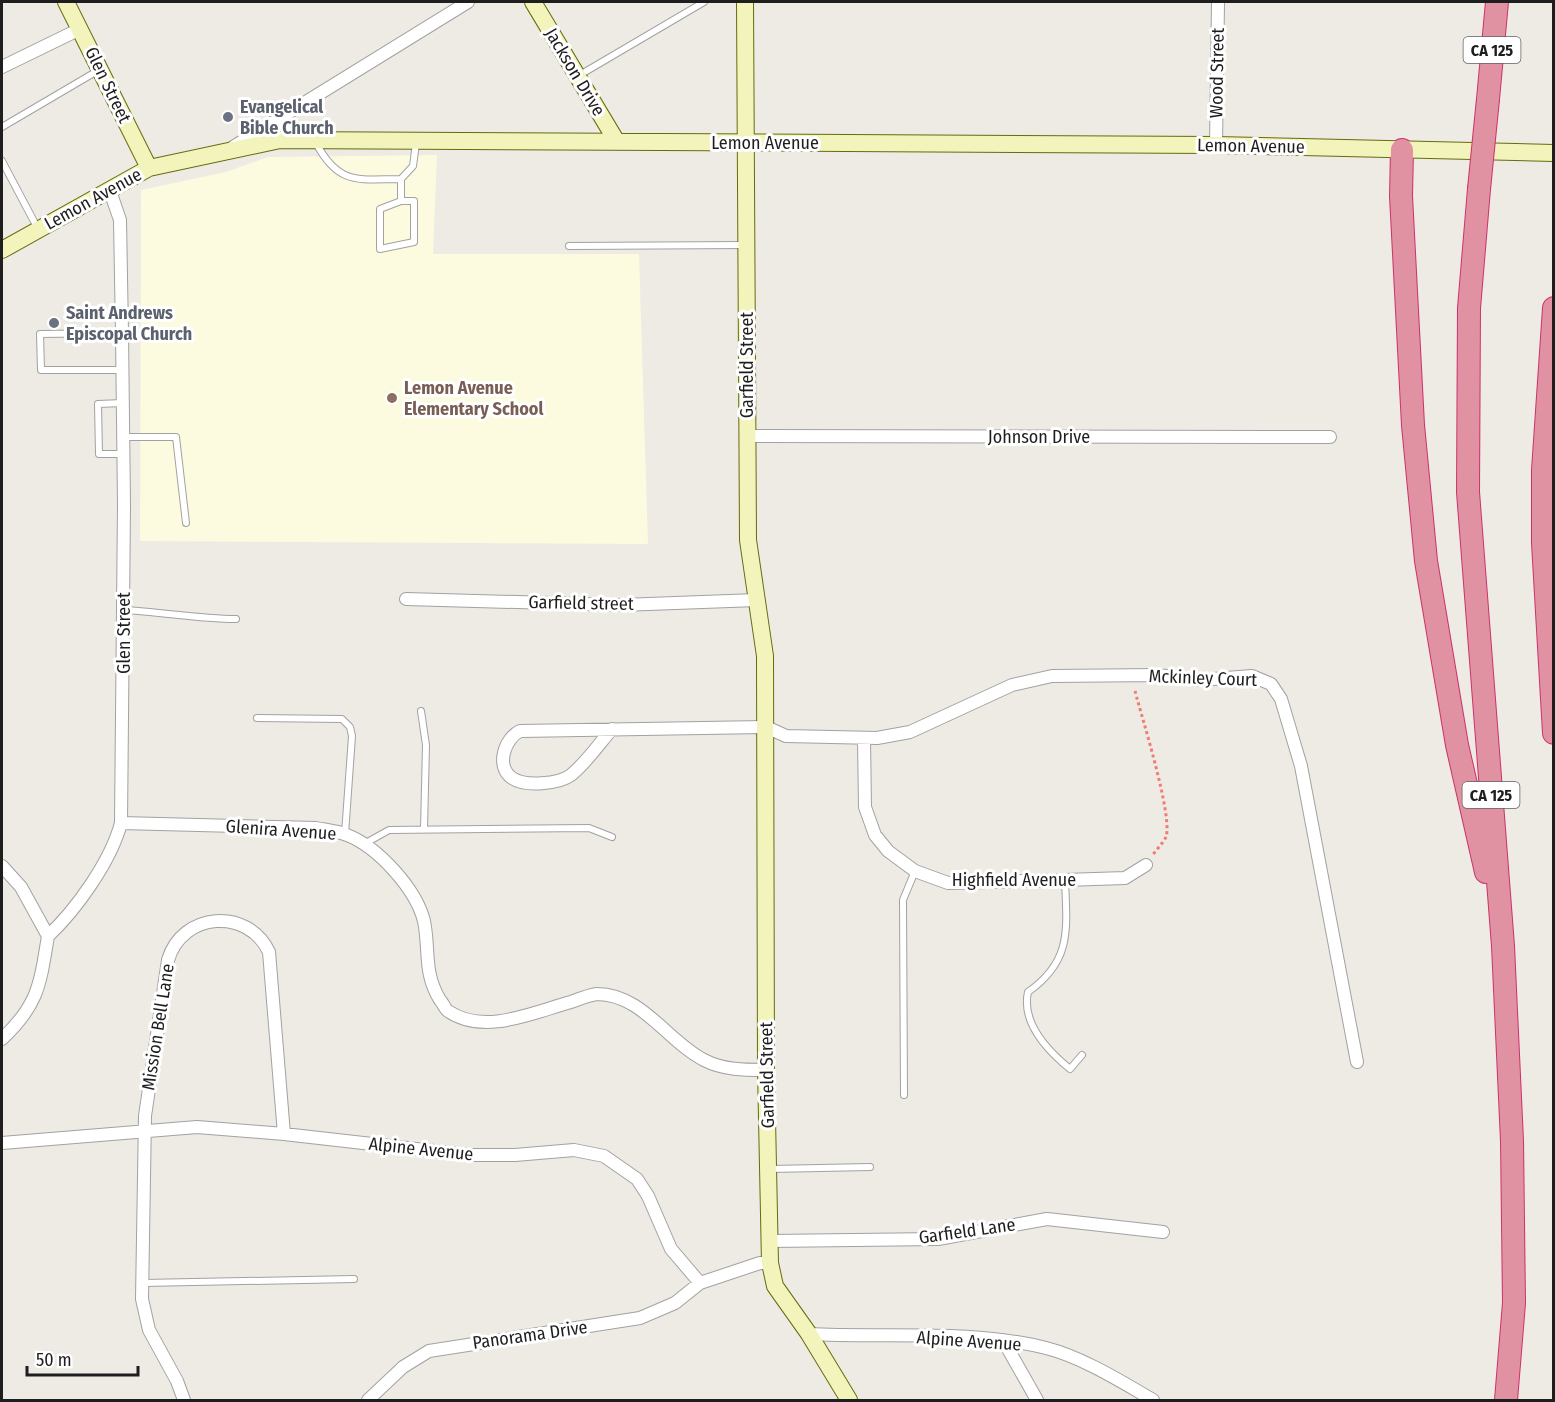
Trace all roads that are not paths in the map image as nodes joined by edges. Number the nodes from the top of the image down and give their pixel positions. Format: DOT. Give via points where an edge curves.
graph roads {
  1 [pos="66,2"];
  2 [pos="468,2"];
  3 [pos="533,2"];
  4 [pos="704,2"];
  5 [pos="745,2"];
  6 [pos="1218,2"];
  7 [pos="1497,2"];
  8 [pos="80,29"];
  9 [pos="2,67"];
  10 [pos="101,69"];
  11 [pos="578,76"];
  12 [pos="2,128"];
  13 [pos="314,139"];
  14 [pos="416,141"];
  15 [pos="617,142"];
  16 [pos="747,142"];
  17 [pos="1216,145"];
  18 [pos="1402,150"];
  19 [pos="227,151"];
  20 [pos="1554,153"];
  21 [pos="2,161"];
  22 [pos="148,168"];
  23 [pos="401,179"];
  24 [pos="110,191"];
  25 [pos="401,201"];
  26 [pos="38,230"];
  27 [pos="747,245"];
  28 [pos="569,246"];
  29 [pos="2,250"];
  30 [pos="1554,308"];
  31 [pos="122,333"];
  32 [pos="123,370"];
  33 [pos="123,403"];
  34 [pos="747,436"];
  35 [pos="124,437"];
  36 [pos="1330,437"];
  37 [pos="124,454"];
  38 [pos="186,523"];
  39 [pos="406,599"];
  40 [pos="757,600"];
  41 [pos="124,610"];
  42 [pos="236,619"];
  43 [pos="421,711"];
  44 [pos="257,718"];
  45 [pos="766,727"];
  46 [pos="612,729"];
  47 [pos="1554,733"];
  48 [pos="864,739"];
  49 [pos="121,823"];
  50 [pos="424,830"];
  51 [pos="345,834"];
  52 [pos="612,837"];
  53 [pos="363,844"];
  54 [pos="1146,865"];
  55 [pos="2,866"];
  56 [pos="915,871"];
  57 [pos="1065,880"];
  58 [pos="48,936"];
  59 [pos="1503,946"];
  60 [pos="2,1039"];
  61 [pos="1082,1055"];
  62 [pos="1357,1062"];
  63 [pos="766,1070"];
  64 [pos="904,1095"];
  65 [pos="144,1131"];
  66 [pos="284,1134"];
  67 [pos="2,1143"];
  68 [pos="870,1167"];
  69 [pos="769,1169"];
  70 [pos="1163,1232"];
  71 [pos="770,1241"];
  72 [pos="770,1263"];
  73 [pos="354,1279"];
  74 [pos="142,1283"];
  75 [pos="700,1283"];
  76 [pos="809,1334"];
  77 [pos="1003,1340"];
  78 [pos="184,1401"];
  79 [pos="368,1401"];
  80 [pos="849,1401"];
  81 [pos="1037,1401"];
  82 [pos="1153,1401"];
  83 [pos="1506,1401"];
  1 -- 8 [label="main road, Glen Street"];
  2 -- 19 [label="street"];
  3 -- 11 [label="main road, Jackson Drive"];
  4 -- 11 [label="lane"];
  5 -- 16 [label="main road, Garfield Street"];
  6 -- 17 [label="street, Wood Street"];
  7 -- 59 [label="highway, CA 125, bridge" via="1469,308 1468,492"];
  8 -- 9 [label="street"];
  8 -- 10 [label="main road, Glen Street"];
  10 -- 12 [label="lane"];
  10 -- 22 [label="main road, Glen Street"];
  11 -- 15 [label="main road, Jackson Drive"];
  13 -- 14 [label="main road, Lemon Avenue"];
  13 -- 19 [label="main road, Lemon Avenue" via="280,140"];
  13 -- 23 [label="lane" via="324,157 349,178"];
  14 -- 15 [label="main road, Lemon Avenue"];
  14 -- 23 [label="lane" via="413,166"];
  15 -- 16 [label="main road, Lemon Avenue"];
  16 -- 17 [label="main road, Lemon Avenue"];
  16 -- 27 [label="main road, Garfield Street"];
  17 -- 18 [label="main road, Lemon Avenue"];
  18 -- 20 [label="main road, Lemon Avenue"];
  18 -- 59 [label="highway" via="1413,425 1426,561 1457,745"];
  19 -- 22 [label="main road, Lemon Avenue"];
  21 -- 26 [label="lane"];
  22 -- 24 [label="main road, Lemon Avenue"];
  23 -- 25 [label="lane"];
  24 -- 26 [label="main road, Lemon Avenue"];
  24 -- 31 [label="street, Glen Street" via="120,220"];
  25 -- 25 [label="lane" via="380,208 380,249 414,242 414,201"];
  26 -- 29 [label="main road, Lemon Avenue"];
  27 -- 28 [label="lane"];
  27 -- 34 [label="main road, Garfield Street"];
  30 -- 47 [label="highway" via="1546,390 1543,543"];
  31 -- 32 [label="street, Glen Street"];
  31 -- 32 [label="lane" via="40,334 41,370"];
  32 -- 33 [label="street, Glen Street"];
  33 -- 35 [label="street, Glen Street"];
  33 -- 37 [label="lane" via="98,404 99,454"];
  34 -- 36 [label="street, Johnson Drive"];
  34 -- 40 [label="main road, Garfield Street" via="748,540"];
  35 -- 37 [label="street, Glen Street"];
  35 -- 38 [label="lane" via="176,437"];
  37 -- 41 [label="street, Glen Street"];
  39 -- 40 [label="street, Garfield street" via="621,605"];
  40 -- 45 [label="main road, Garfield Street" via="765,656"];
  41 -- 42 [label="lane" via="185,614 197,619"];
  41 -- 49 [label="street, Glen Street"];
  43 -- 50 [label="lane" via="426,745"];
  44 -- 51 [label="lane" via="342,719 350,727"];
  45 -- 46 [label="street"];
  45 -- 48 [label="street" via="786,736"];
  45 -- 63 [label="main road, Garfield Street"];
  46 -- 46 [label="street" via="520,731 510,736 504,766 510,777 519,782 560,781 572,775"];
  48 -- 56 [label="street, Highfield Avenue" via="865,807 875,835 888,851"];
  48 -- 62 [label="street, Mckinley Court" via="910,732 1012,685 1052,676 1157,675 1200,680 1252,676 1265,680 1281,699 1301,766"];
  49 -- 51 [label="street, Glenira Avenue" via="316,828"];
  49 -- 58 [label="street, Glen Street" via="116,843 66,920"];
  50 -- 52 [label="lane" via="589,828"];
  50 -- 53 [label="lane" via="389,830"];
  51 -- 53 [label="street, Glenira Avenue"];
  53 -- 63 [label="street, Glenira Avenue" via="409,886 423,920 430,983 447,1011 480,1022 501,1022 596,994 622,998 705,1061 738,1071"];
  54 -- 57 [label="street, Highfield Avenue" via="1125,878"];
  55 -- 58 [label="street" via="21,887"];
  56 -- 57 [label="street, Highfield Avenue" via="948,883"];
  56 -- 64 [label="lane" via="903,900"];
  57 -- 61 [label="lane" via="1062,956 1043,981 1028,992 1026,1002 1029,1016 1051,1053 1070,1069"];
  58 -- 60 [label="street" via="43,976 35,996 20,1022"];
  59 -- 83 [label="highway, CA 125" via="1514,1303"];
  63 -- 69 [label="main road, Garfield Street"];
  65 -- 66 [label="street, Alpine Avenue" via="205,1127"];
  65 -- 66 [label="street, Mission Bell Lane" via="171,951 189,929 214,921 251,929 269,952"];
  65 -- 67 [label="street, Alpine Avenue"];
  65 -- 74 [label="street, Mission Bell Lane"];
  66 -- 75 [label="street, Alpine Avenue" via="469,1155 574,1150 604,1156 637,1179 671,1249"];
  68 -- 69 [label="lane"];
  69 -- 71 [label="main road, Garfield Street"];
  70 -- 71 [label="street, Garfield Lane" via="1047,1219 938,1239"];
  71 -- 72 [label="main road, Garfield Street"];
  72 -- 75 [label="street"];
  72 -- 76 [label="main road, Garfield Street" via="775,1286"];
  73 -- 74 [label="lane"];
  74 -- 78 [label="street, Mission Bell Lane" via="149,1330"];
  75 -- 79 [label="street, Panorama Drive" via="675,1303 640,1318 429,1351 410,1361"];
  76 -- 77 [label="street, Alpine Avenue"];
  76 -- 80 [label="main road, Garfield Street"];
  77 -- 81 [label="street"];
  77 -- 82 [label="street, Alpine Avenue" via="1048,1349 1112,1376"];
}
